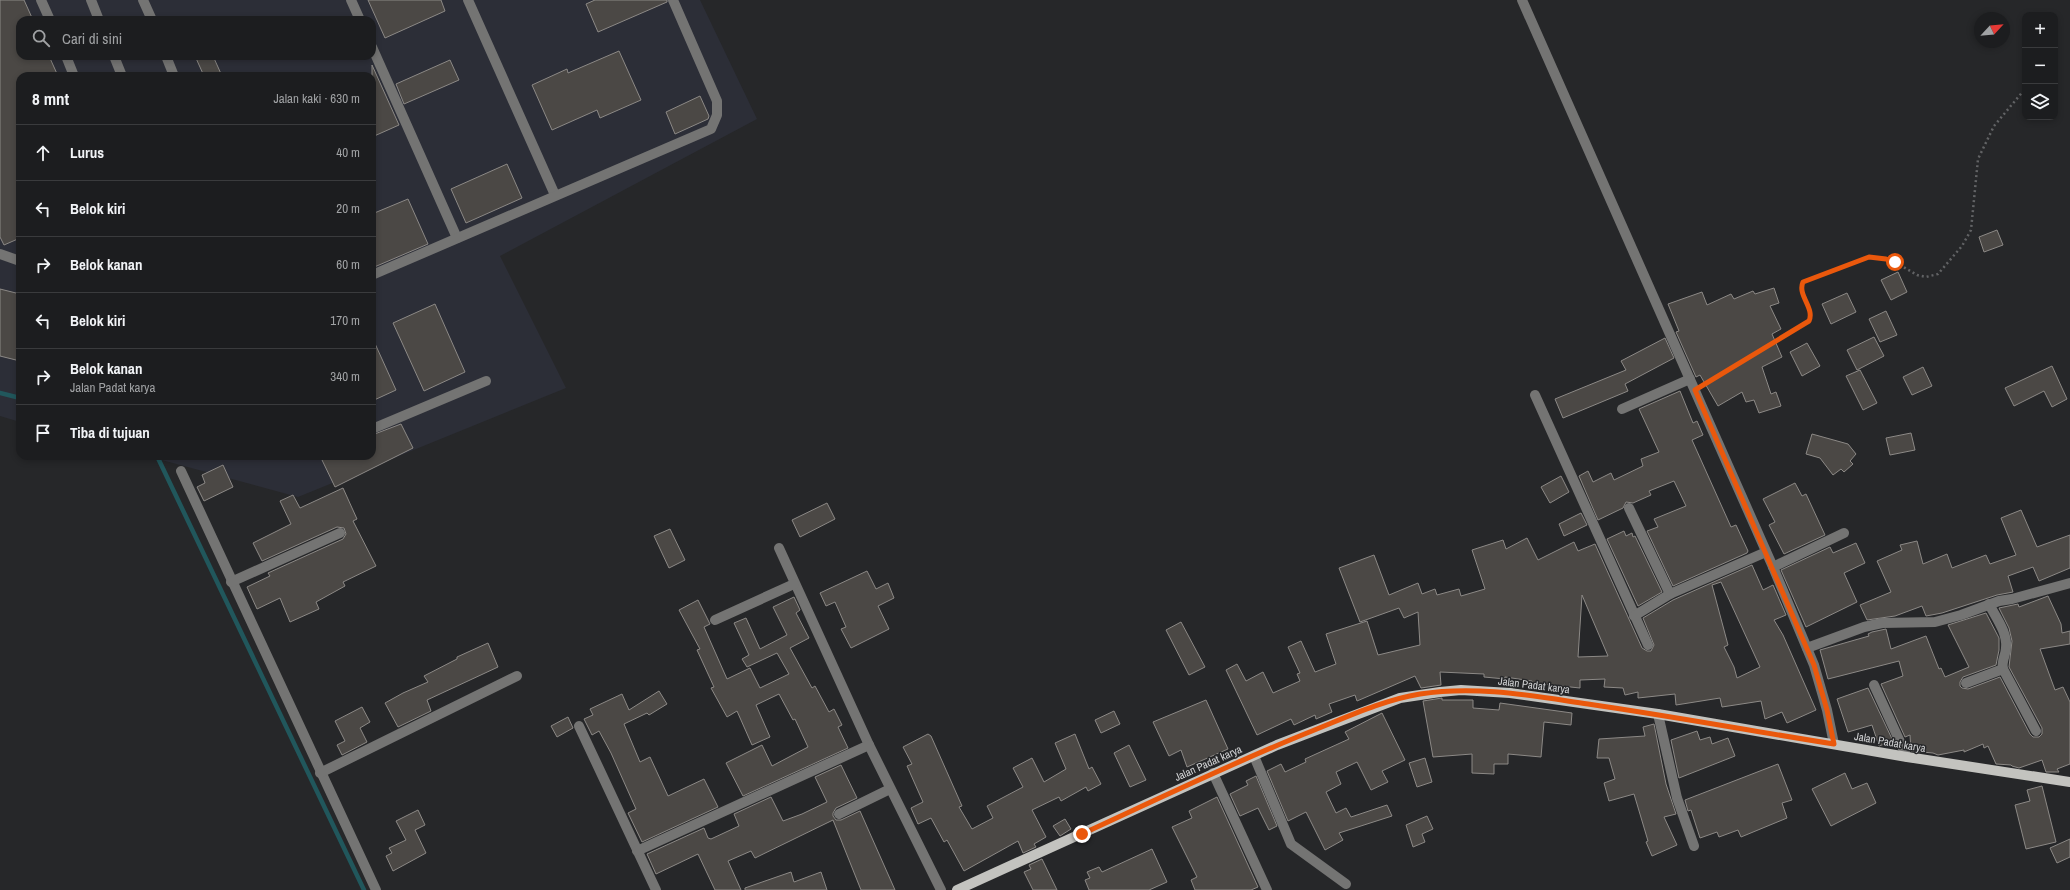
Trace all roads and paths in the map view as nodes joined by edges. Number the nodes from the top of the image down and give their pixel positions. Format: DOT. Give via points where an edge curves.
graph roads {
  1 [pos="41,0"];
  2 [pos="90,0"];
  3 [pos="144,0"];
  4 [pos="351,0"];
  5 [pos="468,0"];
  6 [pos="672,0"];
  7 [pos="1522,0"];
  8 [pos="48,16"];
  9 [pos="97,16"];
  10 [pos="150,16"];
  11 [pos="358,16"];
  12 [pos="376,56"];
  13 [pos="68,60"];
  14 [pos="116,60"];
  15 [pos="168,60"];
  16 [pos="72,72"];
  17 [pos="120,72"];
  18 [pos="172,72"];
  19 [pos="2022,93"];
  20 [pos="555,195"];
  21 [pos="457,238"];
  22 [pos="0,254"];
  23 [pos="16,260"];
  24 [pos="376,273"];
  25 [pos="1690,379"];
  26 [pos="486,381"];
  27 [pos="1695,390"];
  28 [pos="1535,395"];
  29 [pos="1622,409"];
  30 [pos="376,427"];
  31 [pos="181,471"];
  32 [pos="1629,508"];
  33 [pos="340,533"];
  34 [pos="1844,533"];
  35 [pos="779,548"];
  36 [pos="1766,552"];
  37 [pos="1773,567"];
  38 [pos="231,582"];
  39 [pos="2070,583"];
  40 [pos="794,584"];
  41 [pos="1670,594"];
  42 [pos="1989,604"];
  43 [pos="1634,616"];
  44 [pos="715,620"];
  45 [pos="1648,645"];
  46 [pos="1807,648"];
  47 [pos="2003,669"];
  48 [pos="517,676"];
  49 [pos="1966,683"];
  50 [pos="1874,685"];
  51 [pos="1658,714"];
  52 [pos="580,726"];
  53 [pos="2036,731"];
  54 [pos="1834,744"];
  55 [pos="869,745"];
  56 [pos="1254,756"];
  57 [pos="1907,757"];
  58 [pos="320,772"];
  59 [pos="1213,773"];
  60 [pos="2070,782"];
  61 [pos="890,789"];
  62 [pos="839,814"];
  63 [pos="1694,846"];
  64 [pos="637,851"];
  65 [pos="1346,884"];
  66 [pos="376,890"];
  67 [pos="656,890"];
  68 [pos="941,890"];
  69 [pos="957,890"];
  70 [pos="1267,890"];
  1 -- 8 [label="street"];
  2 -- 9 [label="street"];
  3 -- 10 [label="street"];
  4 -- 11 [label="street"];
  5 -- 20 [label="street"];
  6 -- 20 [label="street" via="717,101 717,115 711,129"];
  7 -- 25 [label="street"];
  12 -- 21 [label="street"];
  13 -- 16 [label="street"];
  14 -- 17 [label="street"];
  15 -- 18 [label="street"];
  19 -- 27 [label="path" via="1994,126 1978,159 1971,230 1946,267 1938,274 1926,277 1886,259 1869,257 1806,281 1801,286 1811,314 1809,321"];
  20 -- 21 [label="street"];
  21 -- 24 [label="street"];
  22 -- 23 [label="street"];
  25 -- 27 [label="street"];
  25 -- 29 [label="street"];
  26 -- 30 [label="street"];
  27 -- 36 [label="street"];
  28 -- 43 [label="street"];
  31 -- 38 [label="street"];
  32 -- 41 [label="street"];
  33 -- 38 [label="street"];
  34 -- 37 [label="street"];
  35 -- 40 [label="street"];
  36 -- 37 [label="street"];
  36 -- 41 [label="street"];
  37 -- 46 [label="street"];
  38 -- 58 [label="street"];
  39 -- 42 [label="street"];
  40 -- 44 [label="street"];
  40 -- 55 [label="street"];
  41 -- 43 [label="street"];
  42 -- 46 [label="street" via="1935,622 1882,622"];
  42 -- 47 [label="street" via="2005,637"];
  43 -- 45 [label="street"];
  46 -- 54 [label="street" via="1819,682"];
  47 -- 49 [label="street"];
  47 -- 53 [label="street"];
  48 -- 58 [label="street"];
  50 -- 57 [label="street"];
  51 -- 54 [label="main road, Jalan Padat karya"];
  51 -- 56 [label="main road, Jalan Padat karya" via="1510,693 1461,690 1440,692 1393,700"];
  51 -- 63 [label="street" via="1677,798"];
  52 -- 64 [label="street"];
  54 -- 57 [label="main road, Jalan Padat karya"];
  55 -- 61 [label="street"];
  55 -- 64 [label="street"];
  56 -- 59 [label="main road, Jalan Padat karya"];
  56 -- 65 [label="street" via="1291,844"];
  57 -- 60 [label="main road, Jalan Padat karya"];
  58 -- 66 [label="street"];
  59 -- 69 [label="main road, Jalan Padat karya"];
  59 -- 70 [label="street"];
  61 -- 62 [label="street"];
  61 -- 68 [label="street"];
  64 -- 67 [label="street"];
}
